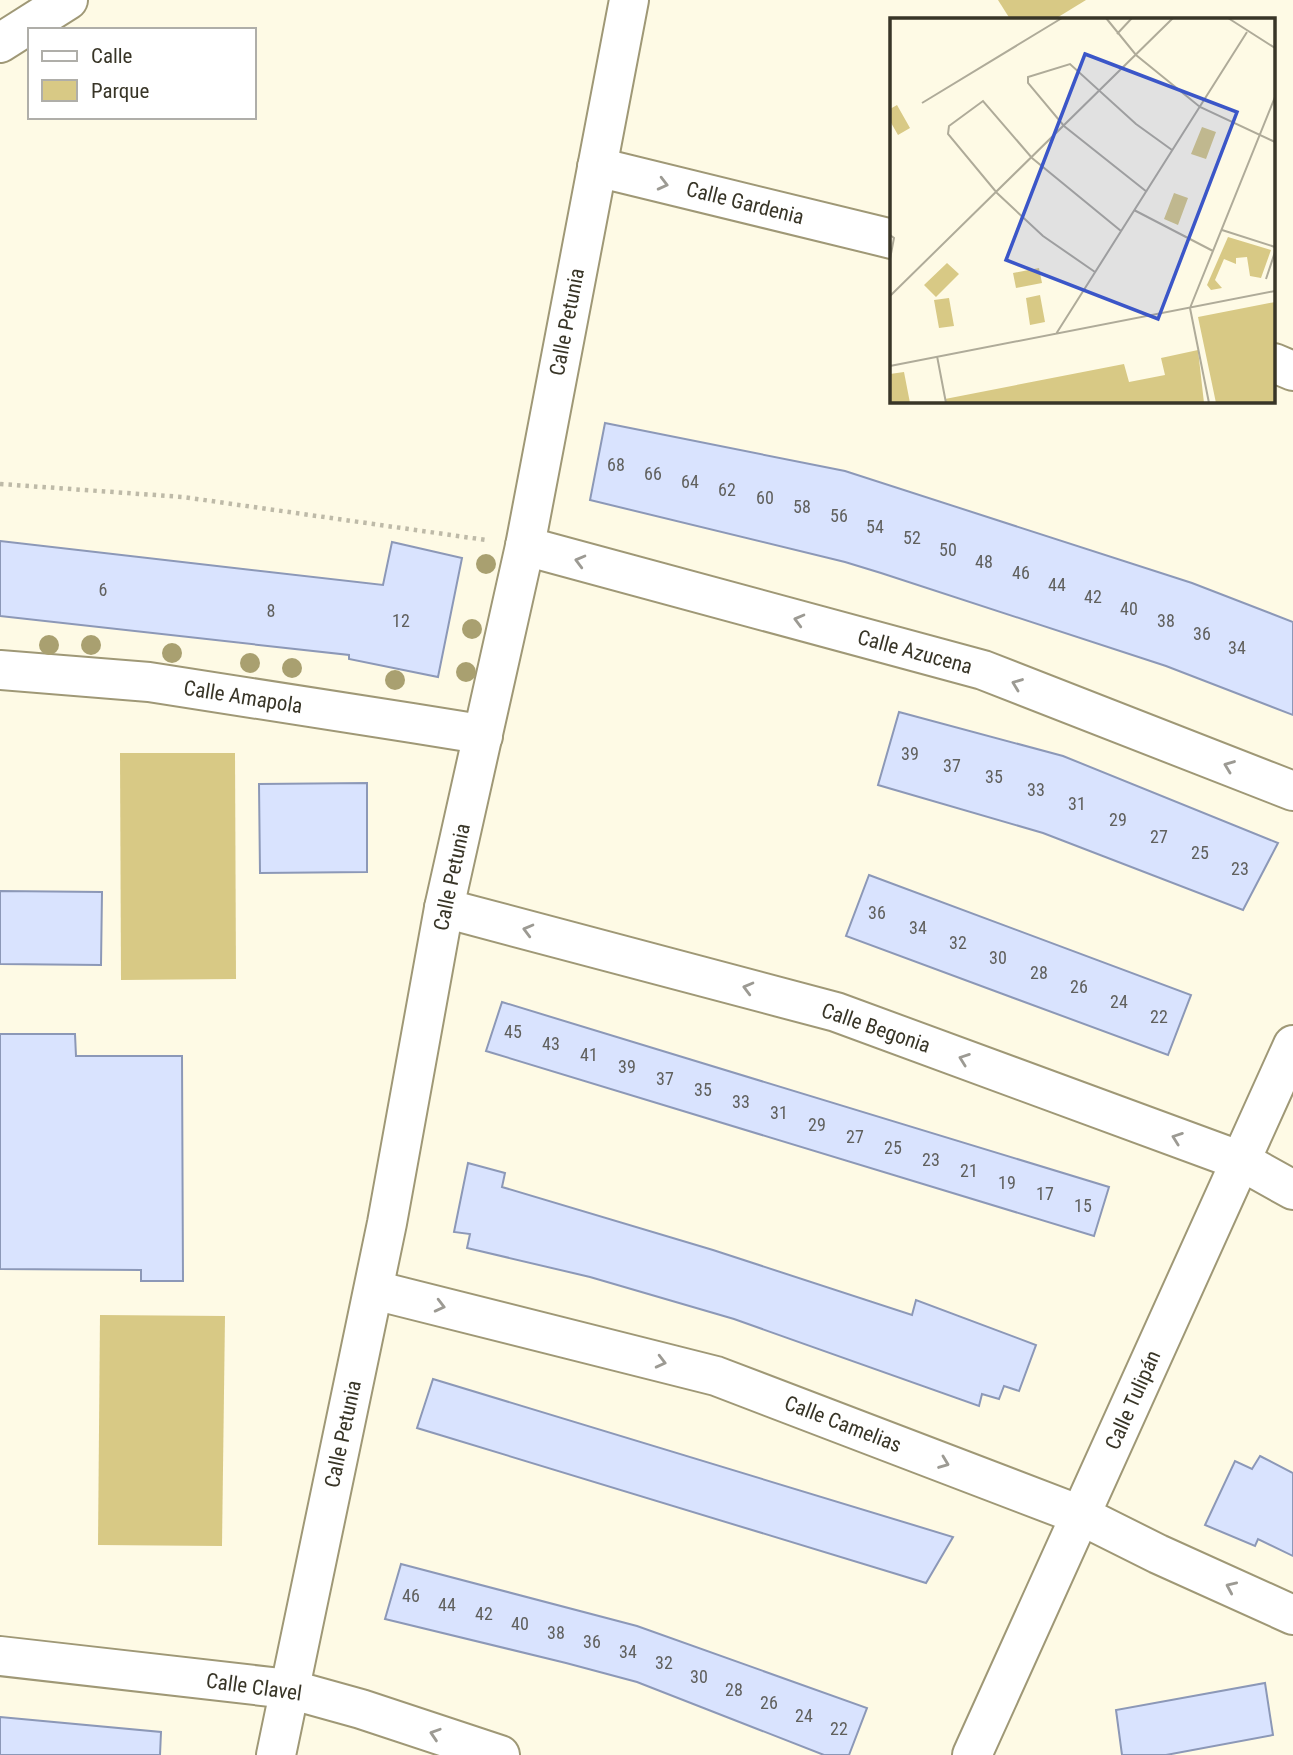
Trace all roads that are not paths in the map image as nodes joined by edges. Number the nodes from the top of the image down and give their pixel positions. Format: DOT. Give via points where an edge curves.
graph roads {
  1 [pos="68,0"];
  2 [pos="629,0"];
  3 [pos="0,43"];
  4 [pos="597,167"];
  5 [pos="890,239"];
  6 [pos="1276,364"];
  7 [pos="1293,371"];
  8 [pos="525,546"];
  9 [pos="0,670"];
  10 [pos="484,736"];
  11 [pos="1293,791"];
  12 [pos="444,908"];
  13 [pos="1293,1045"];
  14 [pos="1241,1161"];
  15 [pos="1293,1190"];
  16 [pos="374,1290"];
  17 [pos="1080,1515"];
  18 [pos="1293,1615"];
  19 [pos="0,1656"];
  20 [pos="289,1689"];
  21 [pos="276,1755"];
  22 [pos="500,1755"];
  23 [pos="972,1755"];
  1 -- 3 [label="street"];
  2 -- 4 [label="street, Calle Petunia"];
  4 -- 5 [label="street, Calle Gardenia, one-way"];
  4 -- 8 [label="street, Calle Petunia"];
  6 -- 7 [label="street"];
  8 -- 10 [label="street, Calle Petunia"];
  11 -- 8 [label="street, Calle Azucena, one-way" via="983,670"];
  9 -- 10 [label="street, Calle Amapola" via="149,682"];
  10 -- 12 [label="street, Calle Petunia"];
  14 -- 12 [label="street, Calle Begonia, one-way" via="836,1012"];
  12 -- 16 [label="street, Calle Petunia"];
  13 -- 14 [label="street, Calle Tulipán"];
  14 -- 15 [label="street, Calle Begonia"];
  14 -- 17 [label="street, Calle Tulipán"];
  16 -- 17 [label="street, Calle Camelias, one-way" via="716,1376"];
  16 -- 20 [label="street, Calle Petunia"];
  18 -- 17 [label="street, Calle Camelias, one-way"];
  17 -- 23 [label="street, Calle Tulipán"];
  19 -- 20 [label="street, Calle Clavel"];
  20 -- 21 [label="street, Calle Petunia"];
  22 -- 20 [label="street, Calle Clavel, one-way"];
}
